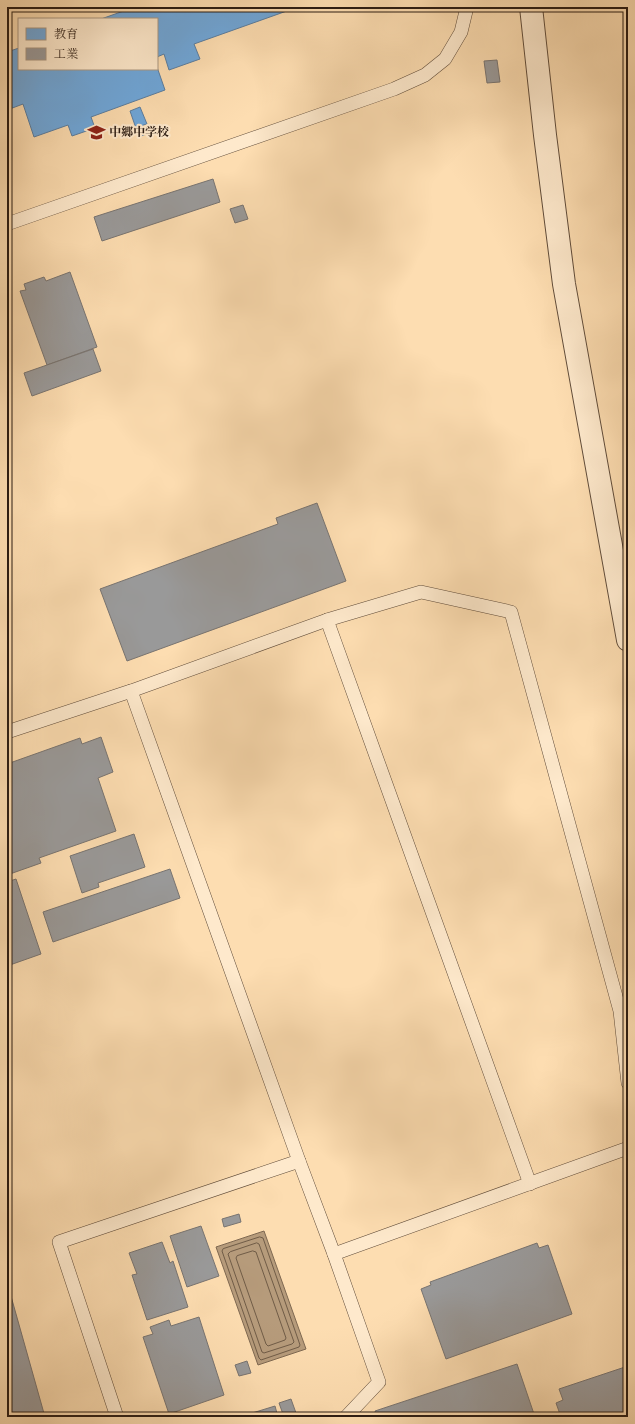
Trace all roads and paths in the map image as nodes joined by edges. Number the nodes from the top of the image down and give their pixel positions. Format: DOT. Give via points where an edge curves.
graph roads {
  1 [pos="467,7"];
  2 [pos="530,7"];
  3 [pos="7,224"];
  4 [pos="327,620"];
  5 [pos="628,640"];
  6 [pos="131,691"];
  7 [pos="7,732"];
  8 [pos="628,1083"];
  9 [pos="628,1148"];
  10 [pos="299,1161"];
  11 [pos="530,1184"];
  12 [pos="334,1254"];
  13 [pos="117,1417"];
  14 [pos="346,1417"];
  1 -- 3 [label="lane" via="461,32 445,59 425,75 394,89"];
  2 -- 5 [label="street" via="564,284"];
  4 -- 6 [label="lane"];
  4 -- 8 [label="lane" via="421,592 511,612 620,1010"];
  4 -- 11 [label="lane"];
  6 -- 7 [label="lane"];
  6 -- 10 [label="lane"];
  9 -- 11 [label="lane"];
  10 -- 12 [label="lane"];
  10 -- 13 [label="lane" via="59,1242"];
  11 -- 12 [label="lane"];
  12 -- 14 [label="lane" via="379,1382"];
}
